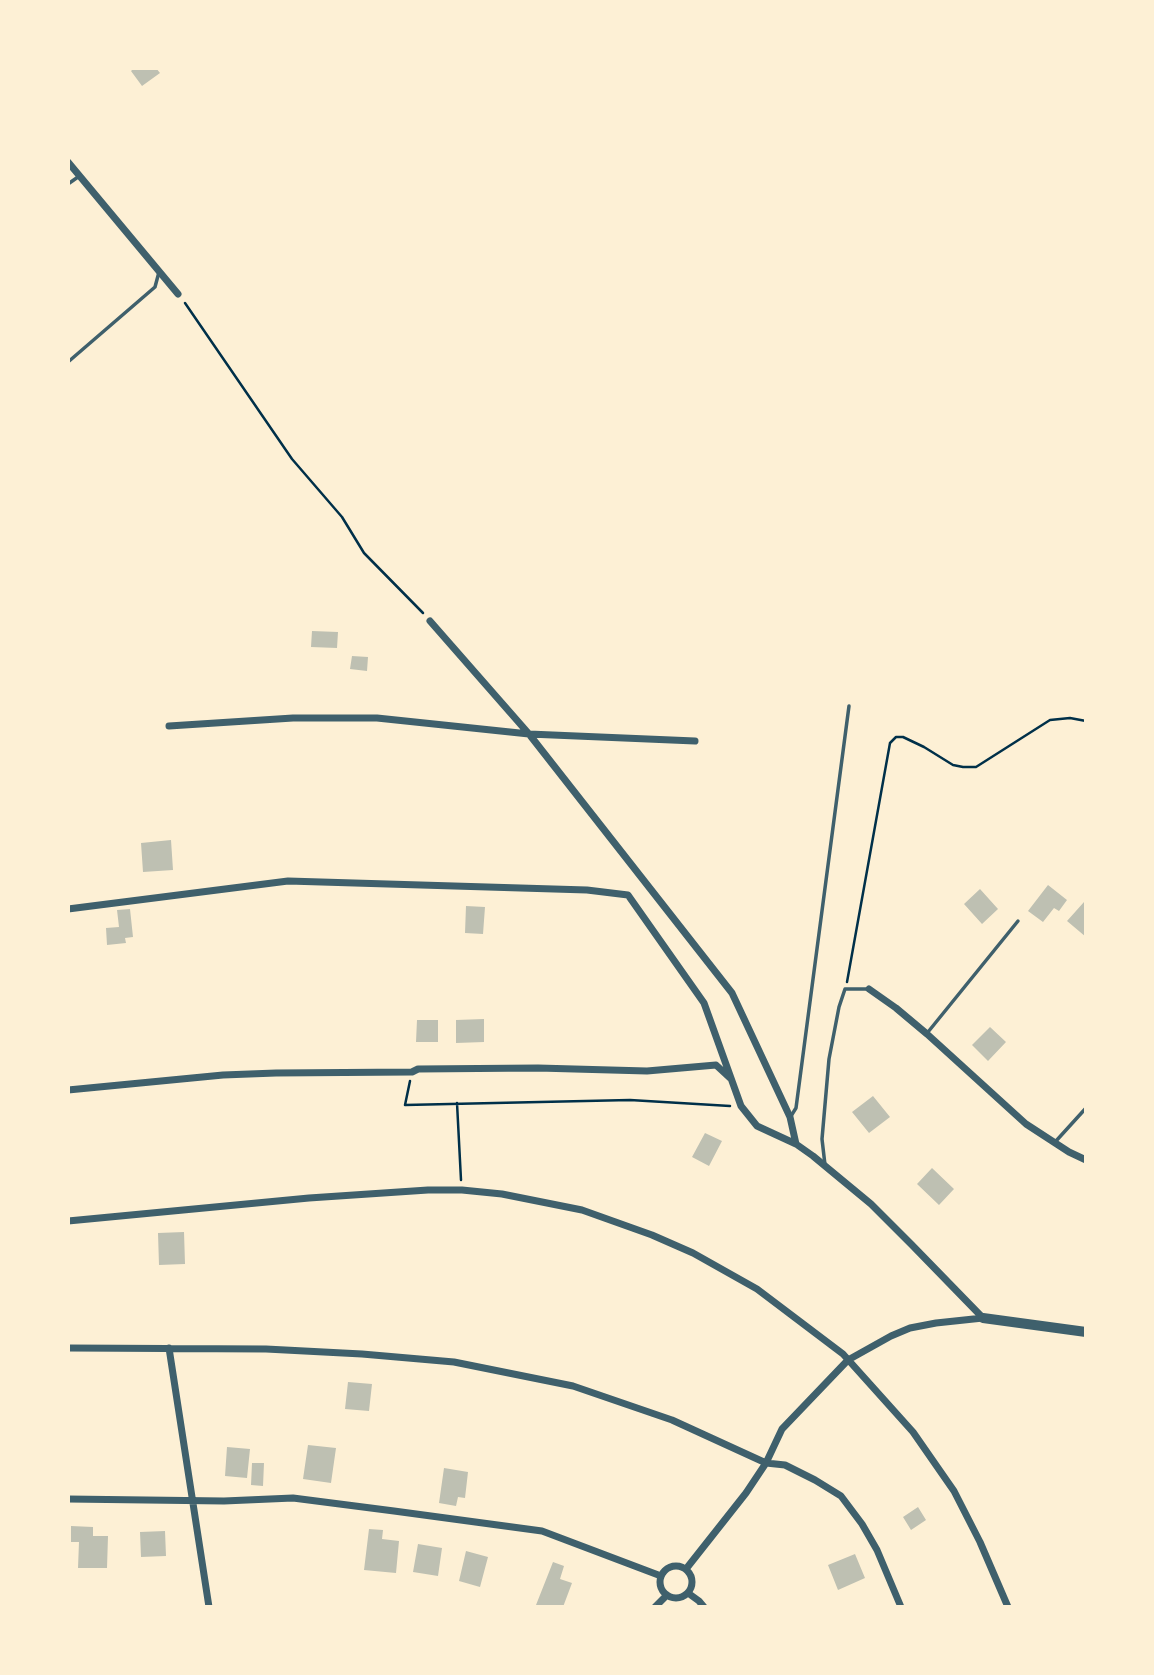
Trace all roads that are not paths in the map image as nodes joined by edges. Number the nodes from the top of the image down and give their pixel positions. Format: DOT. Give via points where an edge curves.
graph roads {
  1 [pos="68,162"];
  2 [pos="79,176"];
  3 [pos="68,184"];
  4 [pos="159,272"];
  5 [pos="178,294"];
  6 [pos="68,362"];
  7 [pos="430,621"];
  8 [pos="849,706"];
  9 [pos="169,726"];
  10 [pos="529,734"];
  11 [pos="695,741"];
  12 [pos="68,909"];
  13 [pos="1018,921"];
  14 [pos="869,989"];
  15 [pos="927,1034"];
  16 [pos="733,1080"];
  17 [pos="68,1090"];
  18 [pos="1086,1108"];
  19 [pos="790,1117"];
  20 [pos="1054,1142"];
  21 [pos="796,1144"];
  22 [pos="1086,1160"];
  23 [pos="825,1167"];
  24 [pos="68,1221"];
  25 [pos="983,1318"];
  26 [pos="1086,1332"];
  27 [pos="68,1348"];
  28 [pos="169,1348"];
  29 [pos="848,1360"];
  30 [pos="766,1463"];
  31 [pos="68,1499"];
  32 [pos="192,1500"];
  33 [pos="686,1569"];
  34 [pos="661,1576"];
  35 [pos="688,1592"];
  36 [pos="667,1595"];
  37 [pos="209,1607"];
  38 [pos="655,1607"];
  39 [pos="704,1607"];
  40 [pos="901,1607"];
  41 [pos="1008,1607"];
  1 -- 2 [label="street"];
  2 -- 3 [label="lane"];
  2 -- 4 [label="street"];
  4 -- 5 [label="street"];
  4 -- 6 [label="lane" via="155,287"];
  7 -- 10 [label="street"];
  8 -- 19 [label="lane" via="796,1108"];
  9 -- 10 [label="street" via="377,718"];
  10 -- 11 [label="street"];
  10 -- 19 [label="street" via="732,993"];
  12 -- 16 [label="street" via="288,881 628,895 704,1003"];
  13 -- 15 [label="lane"];
  14 -- 15 [label="street"];
  14 -- 23 [label="lane" via="845,989 839,1007 829,1059 822,1139"];
  15 -- 20 [label="street" via="1026,1124"];
  16 -- 17 [label="street" via="716,1065 647,1071 418,1069 223,1075"];
  16 -- 21 [label="street" via="741,1106 757,1126"];
  18 -- 20 [label="lane"];
  19 -- 21 [label="street"];
  20 -- 22 [label="street"];
  21 -- 23 [label="street"];
  23 -- 25 [label="street" via="887,1221"];
  24 -- 29 [label="street" via="428,1190 502,1194 582,1210 692,1253 757,1289"];
  25 -- 26 [label="street"];
  25 -- 29 [label="street" via="910,1328"];
  27 -- 28 [label="street"];
  28 -- 30 [label="street" via="266,1349 454,1362 573,1386 672,1420"];
  28 -- 32 [label="street"];
  29 -- 30 [label="street" via="782,1429"];
  29 -- 41 [label="street" via="913,1432 954,1491"];
  30 -- 33 [label="street"];
  30 -- 40 [label="street" via="785,1465 841,1496 877,1550"];
  31 -- 32 [label="street"];
  32 -- 34 [label="street" via="293,1498 542,1531"];
  32 -- 37 [label="street"];
  33 -- 34 [label="street" via="672,1566"];
  33 -- 35 [label="street" via="692,1583"];
  34 -- 36 [label="street"];
  35 -- 36 [label="street" via="676,1598"];
  35 -- 39 [label="street"];
  36 -- 38 [label="street"];
}
